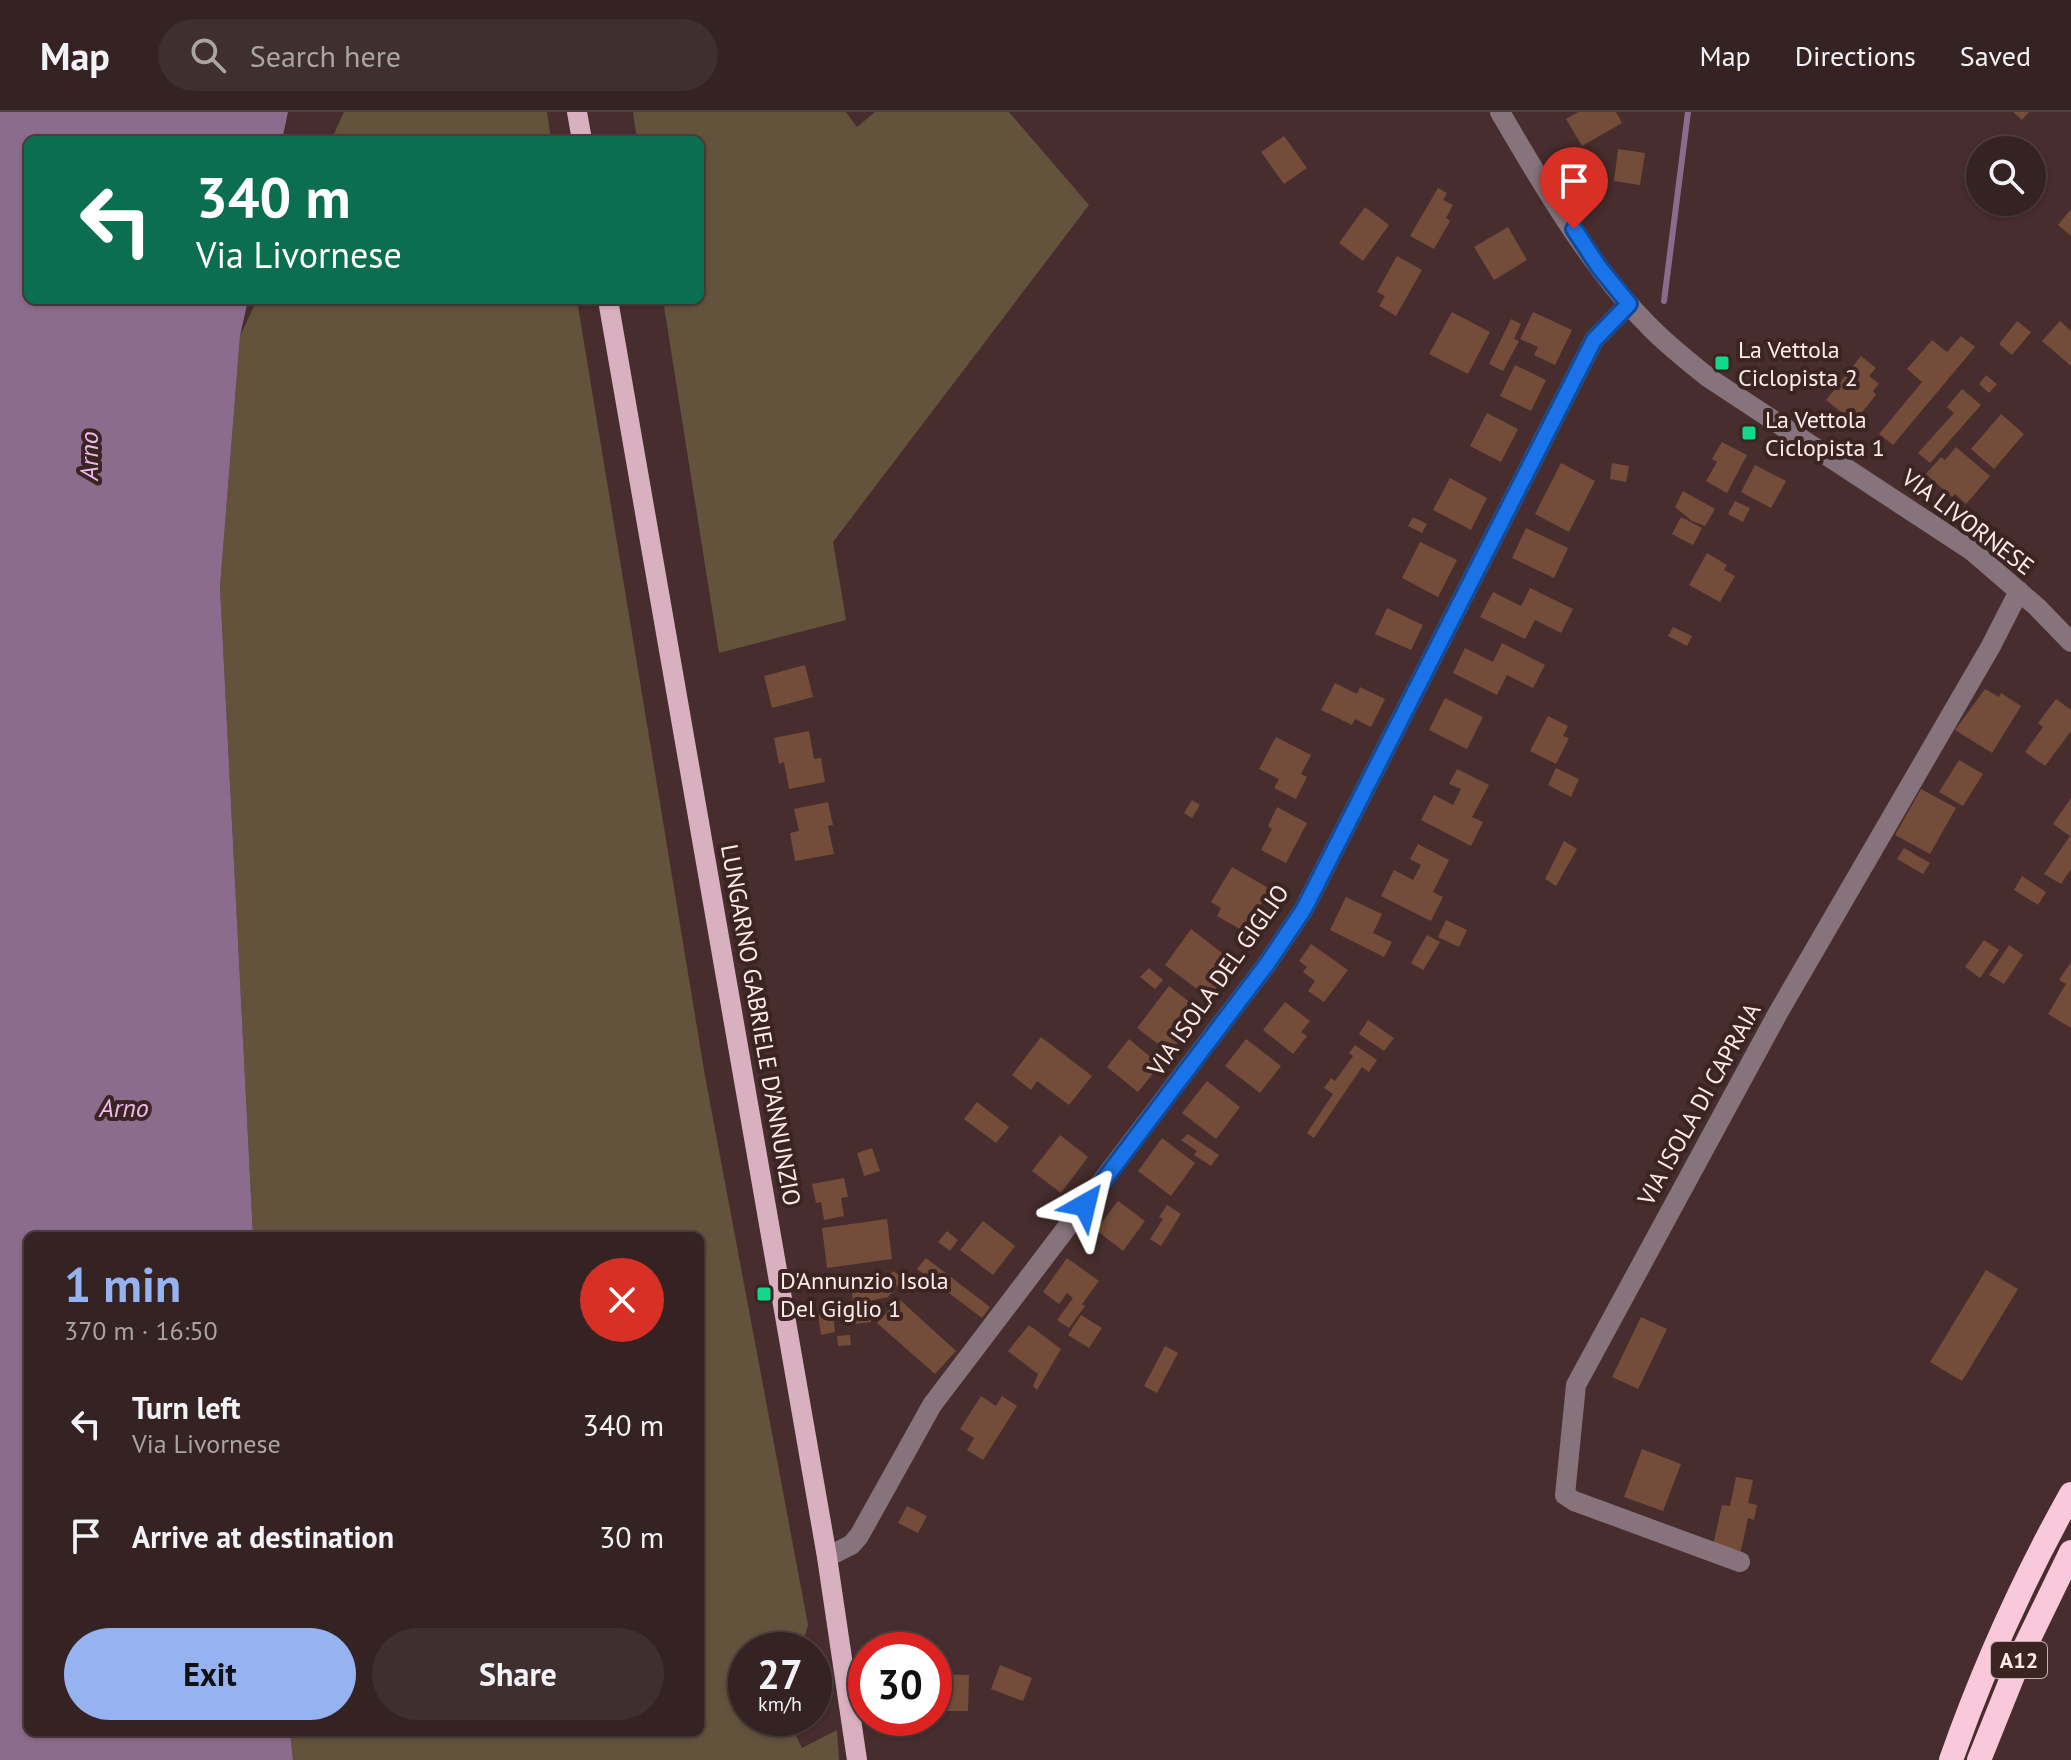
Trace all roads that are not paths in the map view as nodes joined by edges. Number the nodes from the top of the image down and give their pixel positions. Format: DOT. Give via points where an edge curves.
graph roads {
  1 [pos="577,112"];
  2 [pos="1500,112"];
  3 [pos="581,136"];
  4 [pos="609,304"];
  5 [pos="1629,304"];
  6 [pos="2019,591"];
  7 [pos="2071,642"];
  8 [pos="2071,1494"];
  9 [pos="2071,1552"];
  10 [pos="827,1557"];
  11 [pos="1740,1562"];
  12 [pos="857,1760"];
  13 [pos="1951,1760"];
  14 [pos="1979,1760"];
  1 -- 3 [label="main road"];
  2 -- 5 [label="street, VIA LIVORNESE" via="1588,251"];
  4 -- 10 [label="main road, LUNGARNO GABRIELE D'ANNUNZIO"];
  5 -- 6 [label="street, VIA LIVORNESE" via="1709,378 1938,526"];
  5 -- 10 [label="street, VIA ISOLA DEL GIGLIO" via="1594,340 1304,909 932,1405 859,1536"];
  6 -- 7 [label="street, VIA LIVORNESE"];
  6 -- 11 [label="street, VIA ISOLA DI CAPRAIA" via="1778,1013 1576,1385 1565,1495"];
  8 -- 13 [label="highway, A12" via="2009,1619"];
  9 -- 14 [label="highway, A12"];
  10 -- 12 [label="main road, LUNGARNO GABRIELE D'ANNUNZIO"];
}
